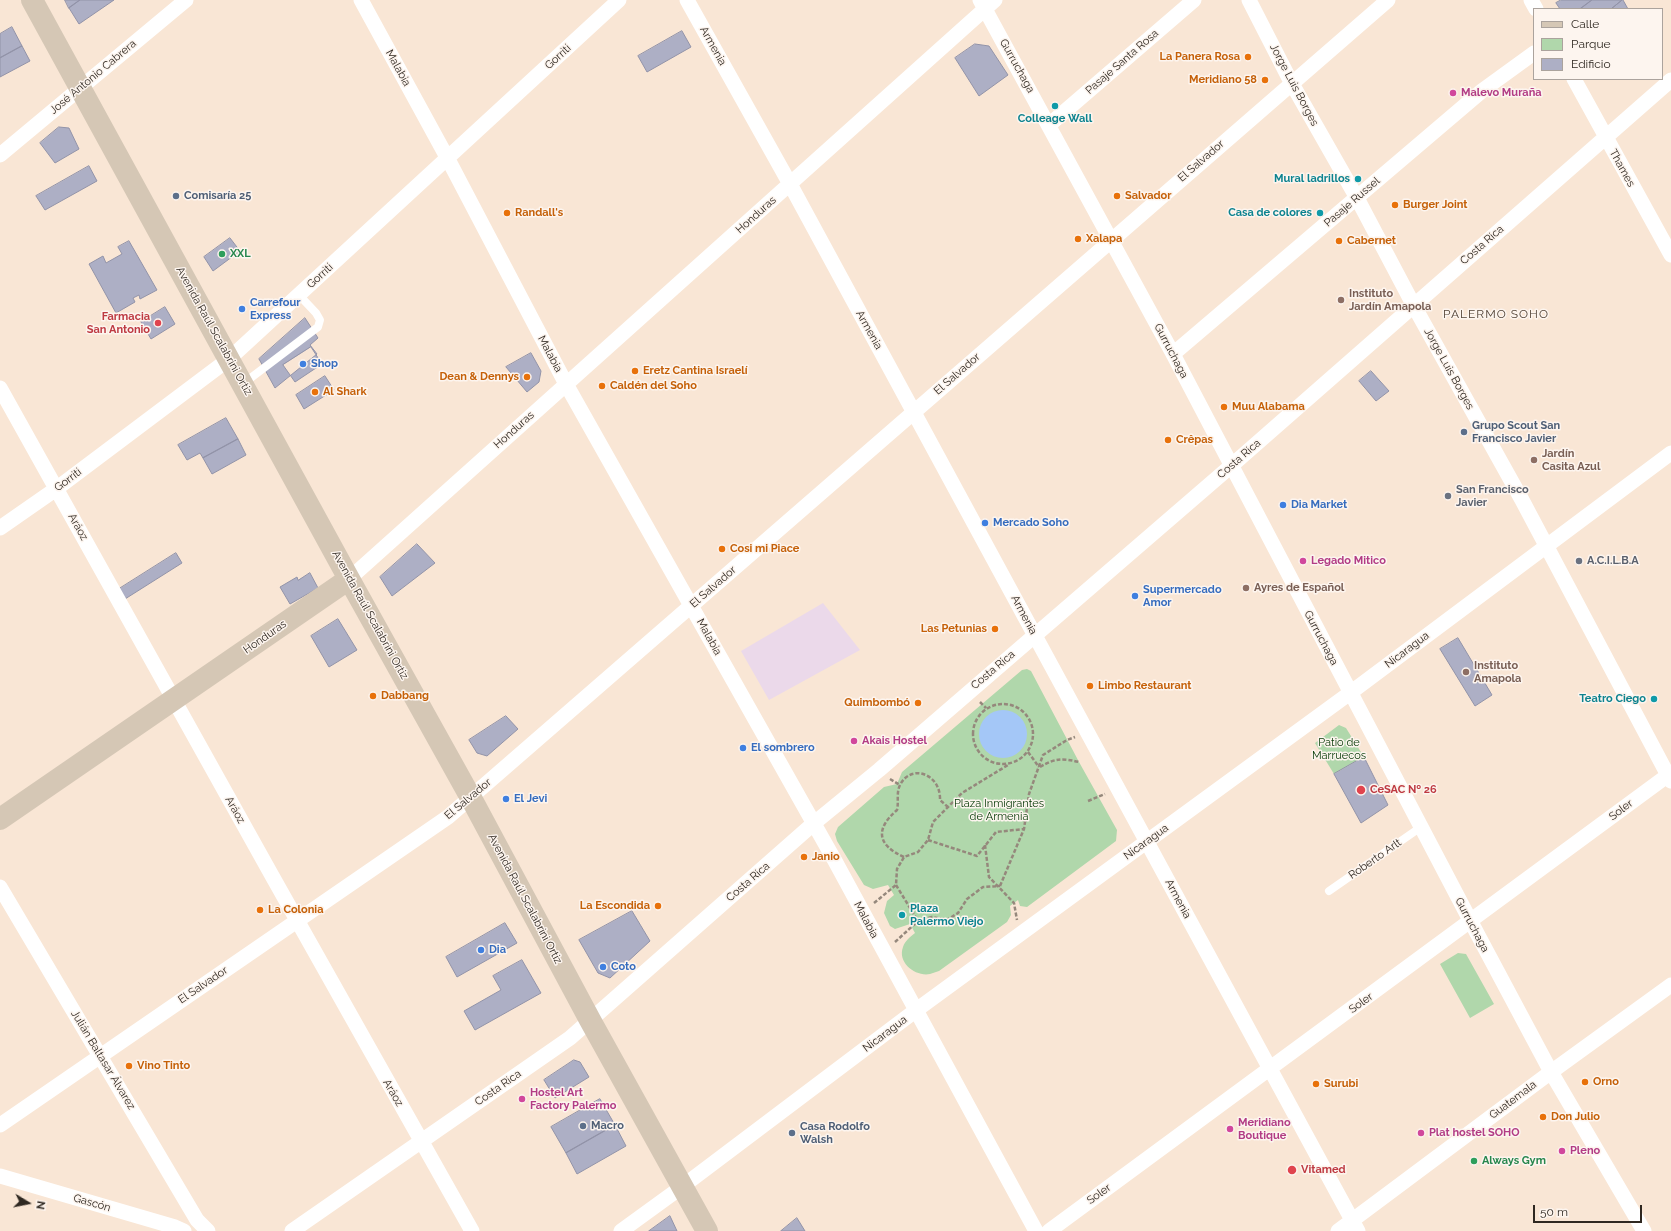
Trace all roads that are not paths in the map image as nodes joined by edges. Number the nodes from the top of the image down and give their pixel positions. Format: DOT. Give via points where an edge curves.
graph roads {
  1 [pos="32,0"];
  2 [pos="186,0"];
  3 [pos="361,0"];
  4 [pos="618,0"];
  5 [pos="687,0"];
  6 [pos="1194,0"];
  7 [pos="1249,0"];
  8 [pos="1388,0"];
  9 [pos="987,3"];
  10 [pos="1533,54"];
  11 [pos="1575,80"];
  12 [pos="1671,80"];
  13 [pos="1291,82"];
  14 [pos="80,87"];
  15 [pos="1049,125"];
  16 [pos="1605,138"];
  17 [pos="0,154"];
  18 [pos="447,159"];
  19 [pos="790,184"];
  20 [pos="1357,198"];
  21 [pos="1111,240"];
  22 [pos="1671,255"];
  23 [pos="299,295"];
  24 [pos="1414,306"];
  25 [pos="1173,354"];
  26 [pos="229,359"];
  27 [pos="242,384"];
  28 [pos="566,384"];
  29 [pos="0,388"];
  30 [pos="913,411"];
  31 [pos="1671,453"];
  32 [pos="1231,466"];
  33 [pos="56,489"];
  34 [pos="0,528"];
  35 [pos="1546,546"];
  36 [pos="349,578"];
  37 [pos="692,606"];
  38 [pos="1035,636"];
  39 [pos="1350,693"];
  40 [pos="175,699"];
  41 [pos="1670,777"];
  42 [pos="471,798"];
  43 [pos="0,819"];
  44 [pos="813,824"];
  45 [pos="1421,827"];
  46 [pos="1147,841"];
  47 [pos="0,887"];
  48 [pos="1329,891"];
  49 [pos="296,922"];
  50 [pos="1470,922"];
  51 [pos="1671,985"];
  52 [pos="915,1011"];
  53 [pos="590,1020"];
  54 [pos="100,1055"];
  55 [pos="1270,1070"];
  56 [pos="1551,1072"];
  57 [pos="0,1125"];
  58 [pos="421,1142"];
  59 [pos="0,1176"];
  60 [pos="684,1186"];
  61 [pos="1355,1226"];
  62 [pos="184,1231"];
  63 [pos="208,1231"];
  64 [pos="292,1231"];
  65 [pos="472,1231"];
  66 [pos="621,1231"];
  67 [pos="707,1231"];
  68 [pos="1036,1231"];
  69 [pos="1049,1231"];
  70 [pos="1338,1231"];
  71 [pos="1644,1231"];
  1 -- 14 [label="main road, Avenida Raúl Scalabrini Ortiz"];
  2 -- 14 [label="street, José Antonio Cabrera"];
  3 -- 18 [label="street, Malabia"];
  4 -- 18 [label="street, Gorriti"];
  5 -- 19 [label="street, Armenia"];
  6 -- 15 [label="street, Pasaje Santa Rosa"];
  7 -- 13 [label="street, Jorge Luis Borges"];
  8 -- 13 [label="street, El Salvador"];
  9 -- 15 [label="street, Gurruchaga"];
  9 -- 19 [label="street, Honduras"];
  10 -- 20 [label="street, Pasaje Russel" via="1483,90"];
  11 -- 16 [label="street, Thames"];
  12 -- 16 [label="street, Costa Rica"];
  13 -- 20 [label="street, Jorge Luis Borges"];
  13 -- 21 [label="street, El Salvador"];
  14 -- 17 [label="street, José Antonio Cabrera"];
  14 -- 26 [label="main road, Avenida Raúl Scalabrini Ortiz"];
  15 -- 21 [label="street, Gurruchaga"];
  16 -- 22 [label="street, Thames"];
  16 -- 24 [label="street, Costa Rica"];
  18 -- 23 [label="street, Gorriti"];
  18 -- 28 [label="street, Malabia"];
  19 -- 28 [label="street, Honduras"];
  19 -- 30 [label="street, Armenia"];
  20 -- 24 [label="street, Jorge Luis Borges"];
  20 -- 25 [label="street, Pasaje Russel"];
  21 -- 25 [label="street, Gurruchaga"];
  21 -- 30 [label="street, El Salvador"];
  23 -- 26 [label="street, Gorriti"];
  23 -- 27 [label="lane" via="316,313 320,320 318,327"];
  24 -- 32 [label="street, Costa Rica"];
  24 -- 35 [label="street, Jorge Luis Borges"];
  25 -- 32 [label="street, Gurruchaga"];
  26 -- 27 [label="main road, Avenida Raúl Scalabrini Ortiz"];
  26 -- 33 [label="street, Gorriti"];
  27 -- 36 [label="main road, Avenida Raúl Scalabrini Ortiz"];
  28 -- 36 [label="street, Honduras"];
  28 -- 37 [label="street, Malabia"];
  29 -- 33 [label="street, Aráoz"];
  30 -- 37 [label="street, El Salvador"];
  30 -- 38 [label="street, Armenia"];
  31 -- 35 [label="street, Nicaragua"];
  32 -- 38 [label="street, Costa Rica"];
  32 -- 39 [label="street, Gurruchaga"];
  33 -- 34 [label="street, Gorriti"];
  33 -- 40 [label="street, Aráoz"];
  35 -- 39 [label="street, Nicaragua"];
  35 -- 41 [label="street, Jorge Luis Borges"];
  36 -- 40 [label="main road, Honduras"];
  36 -- 42 [label="main road, Avenida Raúl Scalabrini Ortiz"];
  37 -- 42 [label="street, El Salvador"];
  37 -- 44 [label="street, Malabia"];
  38 -- 44 [label="street, Costa Rica"];
  38 -- 46 [label="street, Armenia"];
  39 -- 45 [label="street, Gurruchaga"];
  39 -- 46 [label="street, Nicaragua"];
  40 -- 43 [label="main road, Honduras"];
  40 -- 49 [label="street, Aráoz"];
  41 -- 50 [label="street, Soler"];
  42 -- 49 [label="street, El Salvador" via="448,817"];
  42 -- 53 [label="main road, Avenida Raúl Scalabrini Ortiz"];
  44 -- 52 [label="street, Malabia"];
  44 -- 53 [label="street, Costa Rica"];
  45 -- 48 [label="lane, Roberto Arlt"];
  45 -- 50 [label="street, Gurruchaga"];
  46 -- 52 [label="street, Nicaragua"];
  46 -- 55 [label="street, Armenia"];
  47 -- 54 [label="street, Julián Baltasar Álvarez"];
  49 -- 54 [label="street, El Salvador"];
  49 -- 58 [label="street, Aráoz"];
  50 -- 55 [label="street, Soler"];
  50 -- 56 [label="street, Gurruchaga"];
  51 -- 56 [label="street, Guatemala"];
  52 -- 60 [label="street, Nicaragua"];
  52 -- 68 [label="street, Malabia"];
  53 -- 58 [label="street, Costa Rica" via="570,1038"];
  53 -- 60 [label="main road, Avenida Raúl Scalabrini Ortiz"];
  54 -- 57 [label="street, El Salvador"];
  54 -- 63 [label="street, Julián Baltasar Álvarez" via="197,1220"];
  55 -- 61 [label="street, Armenia"];
  55 -- 69 [label="street, Soler"];
  56 -- 61 [label="street, Guatemala"];
  56 -- 71 [label="street, Gurruchaga"];
  58 -- 64 [label="street, Costa Rica"];
  58 -- 65 [label="street, Aráoz"];
  59 -- 62 [label="street, Gascón"];
  60 -- 66 [label="street, Nicaragua"];
  60 -- 67 [label="main road, Avenida Raúl Scalabrini Ortiz"];
  61 -- 70 [label="street, Guatemala"];
}
